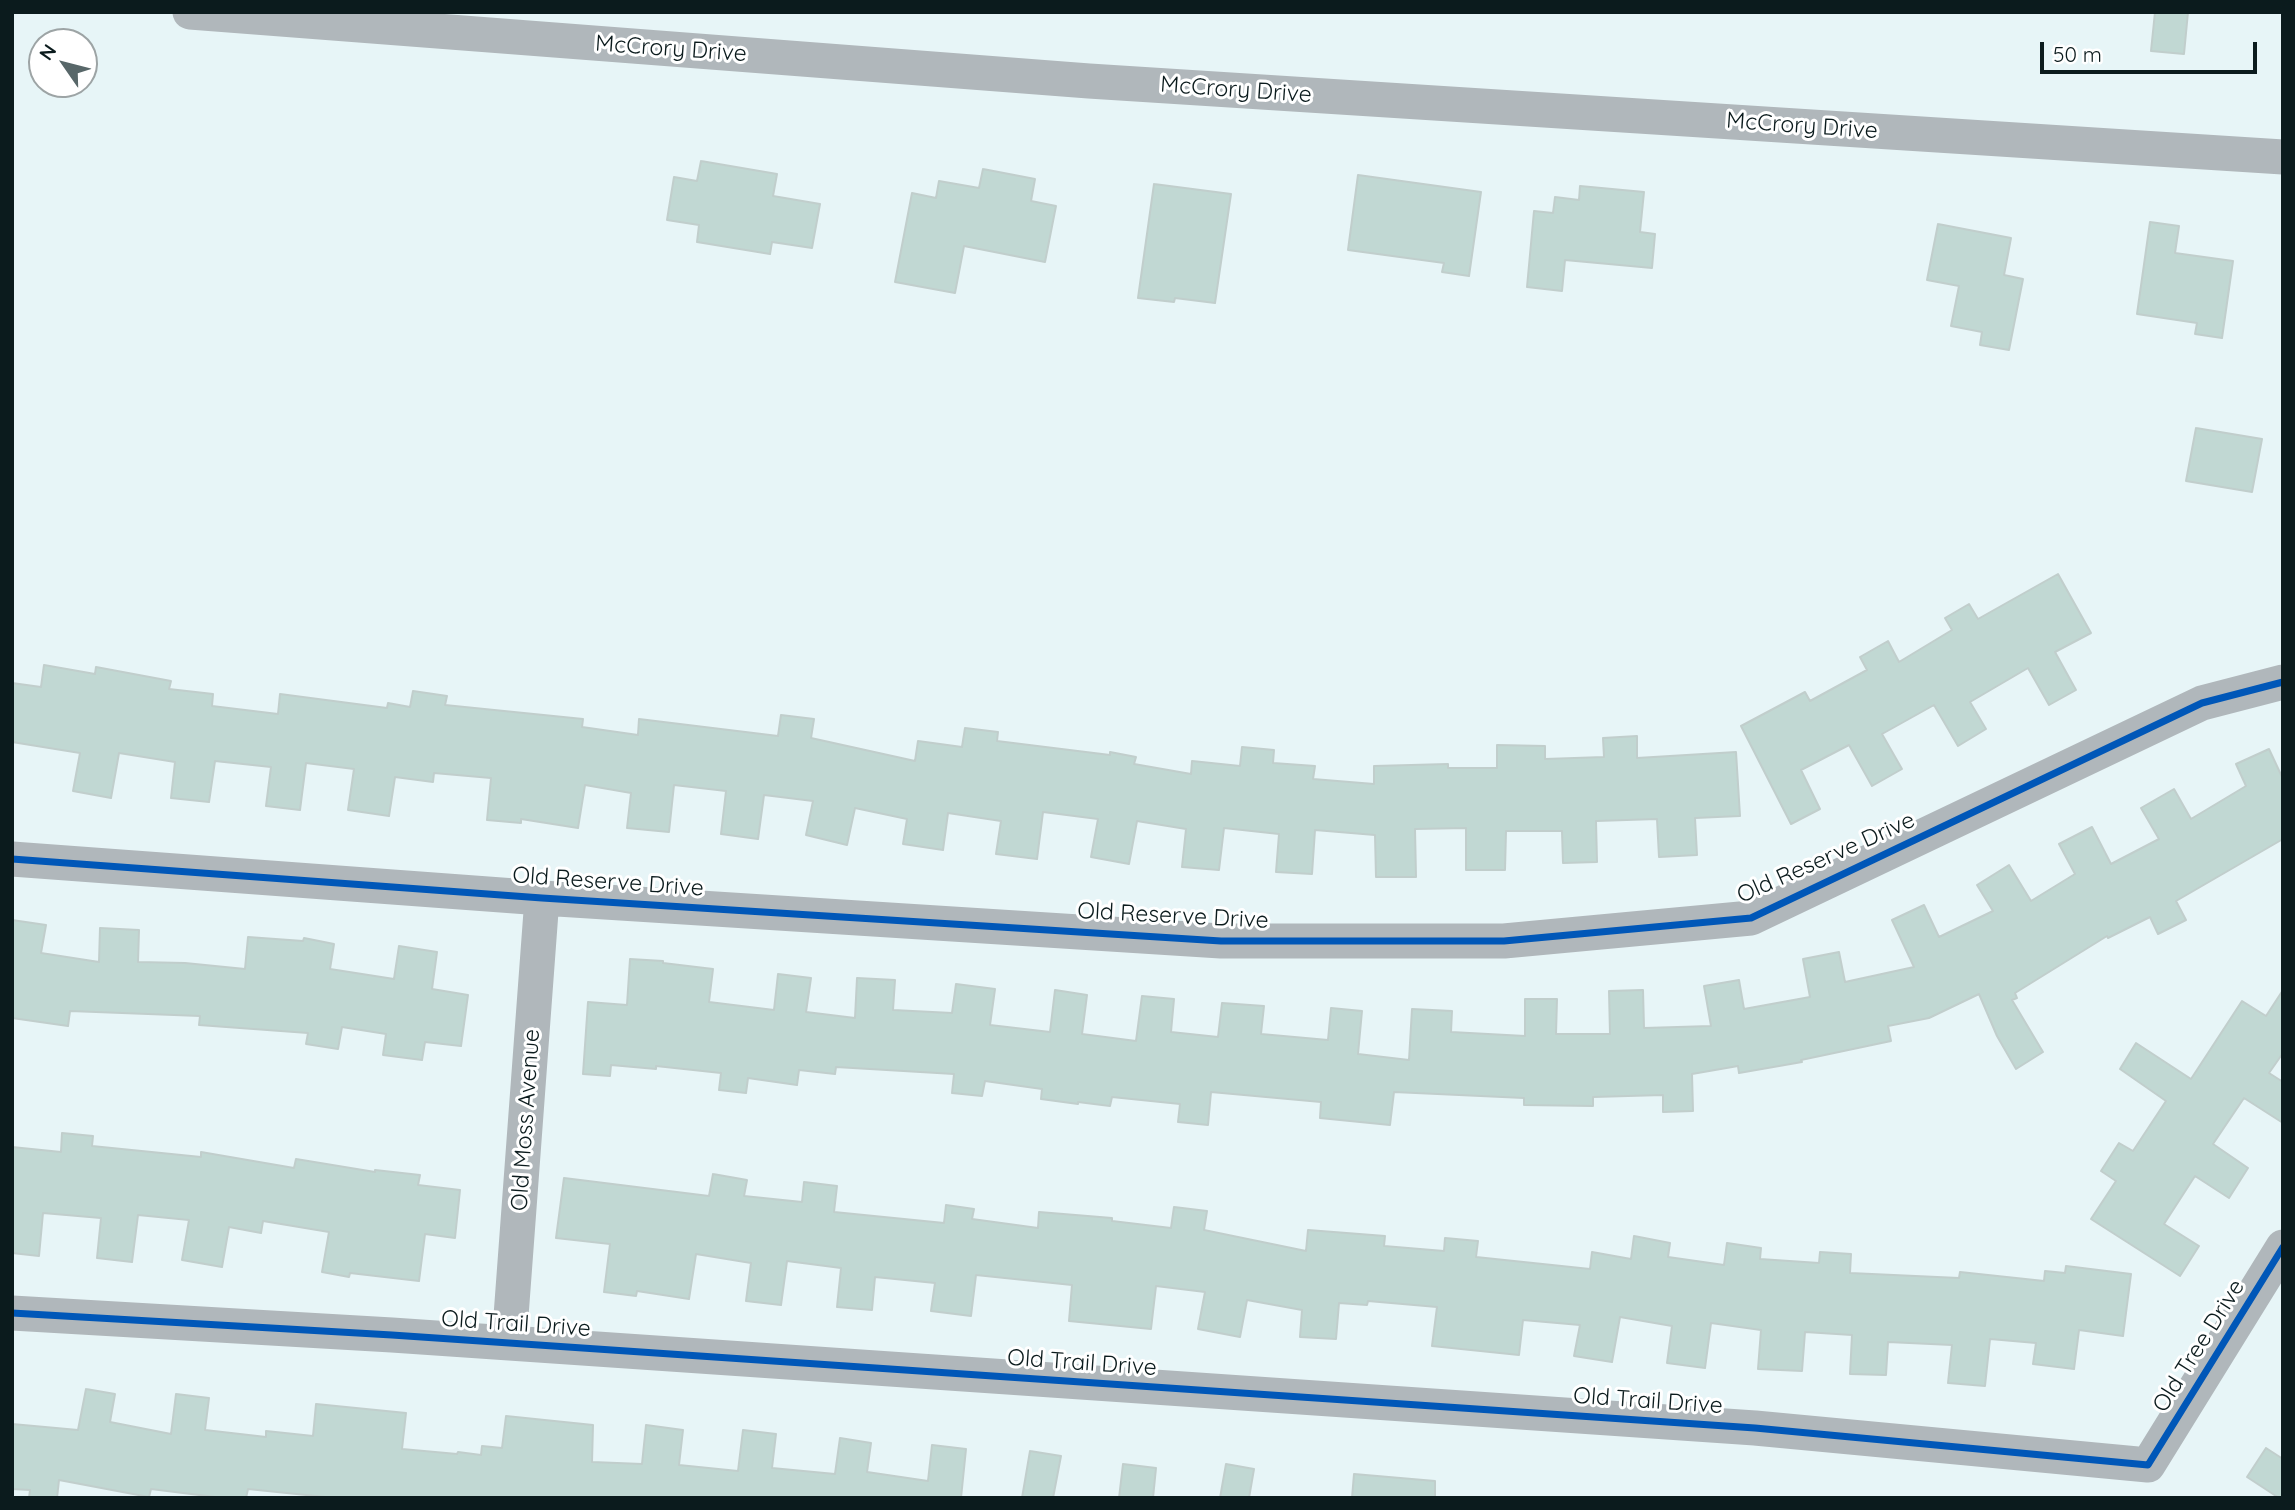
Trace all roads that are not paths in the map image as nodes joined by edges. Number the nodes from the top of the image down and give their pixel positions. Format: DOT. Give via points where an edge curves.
graph roads {
  1 [pos="190,12"];
  2 [pos="2283,157"];
  3 [pos="2283,682"];
  4 [pos="12,859"];
  5 [pos="542,898"];
  6 [pos="2283,1247"];
  7 [pos="12,1313"];
  8 [pos="509,1343"];
  9 [pos="2148,1465"];
  1 -- 2 [label="street, McCrory Drive" via="1089,81"];
  3 -- 5 [label="street, Old Reserve Drive" via="2202,703 1751,918 1504,941 1220,941"];
  4 -- 5 [label="street, Old Reserve Drive"];
  5 -- 8 [label="street, Old Moss Avenue"];
  6 -- 9 [label="street, Old Tree Drive"];
  7 -- 8 [label="street, Old Trail Drive"];
  8 -- 9 [label="street, Old Trail Drive" via="1755,1428"];
}
